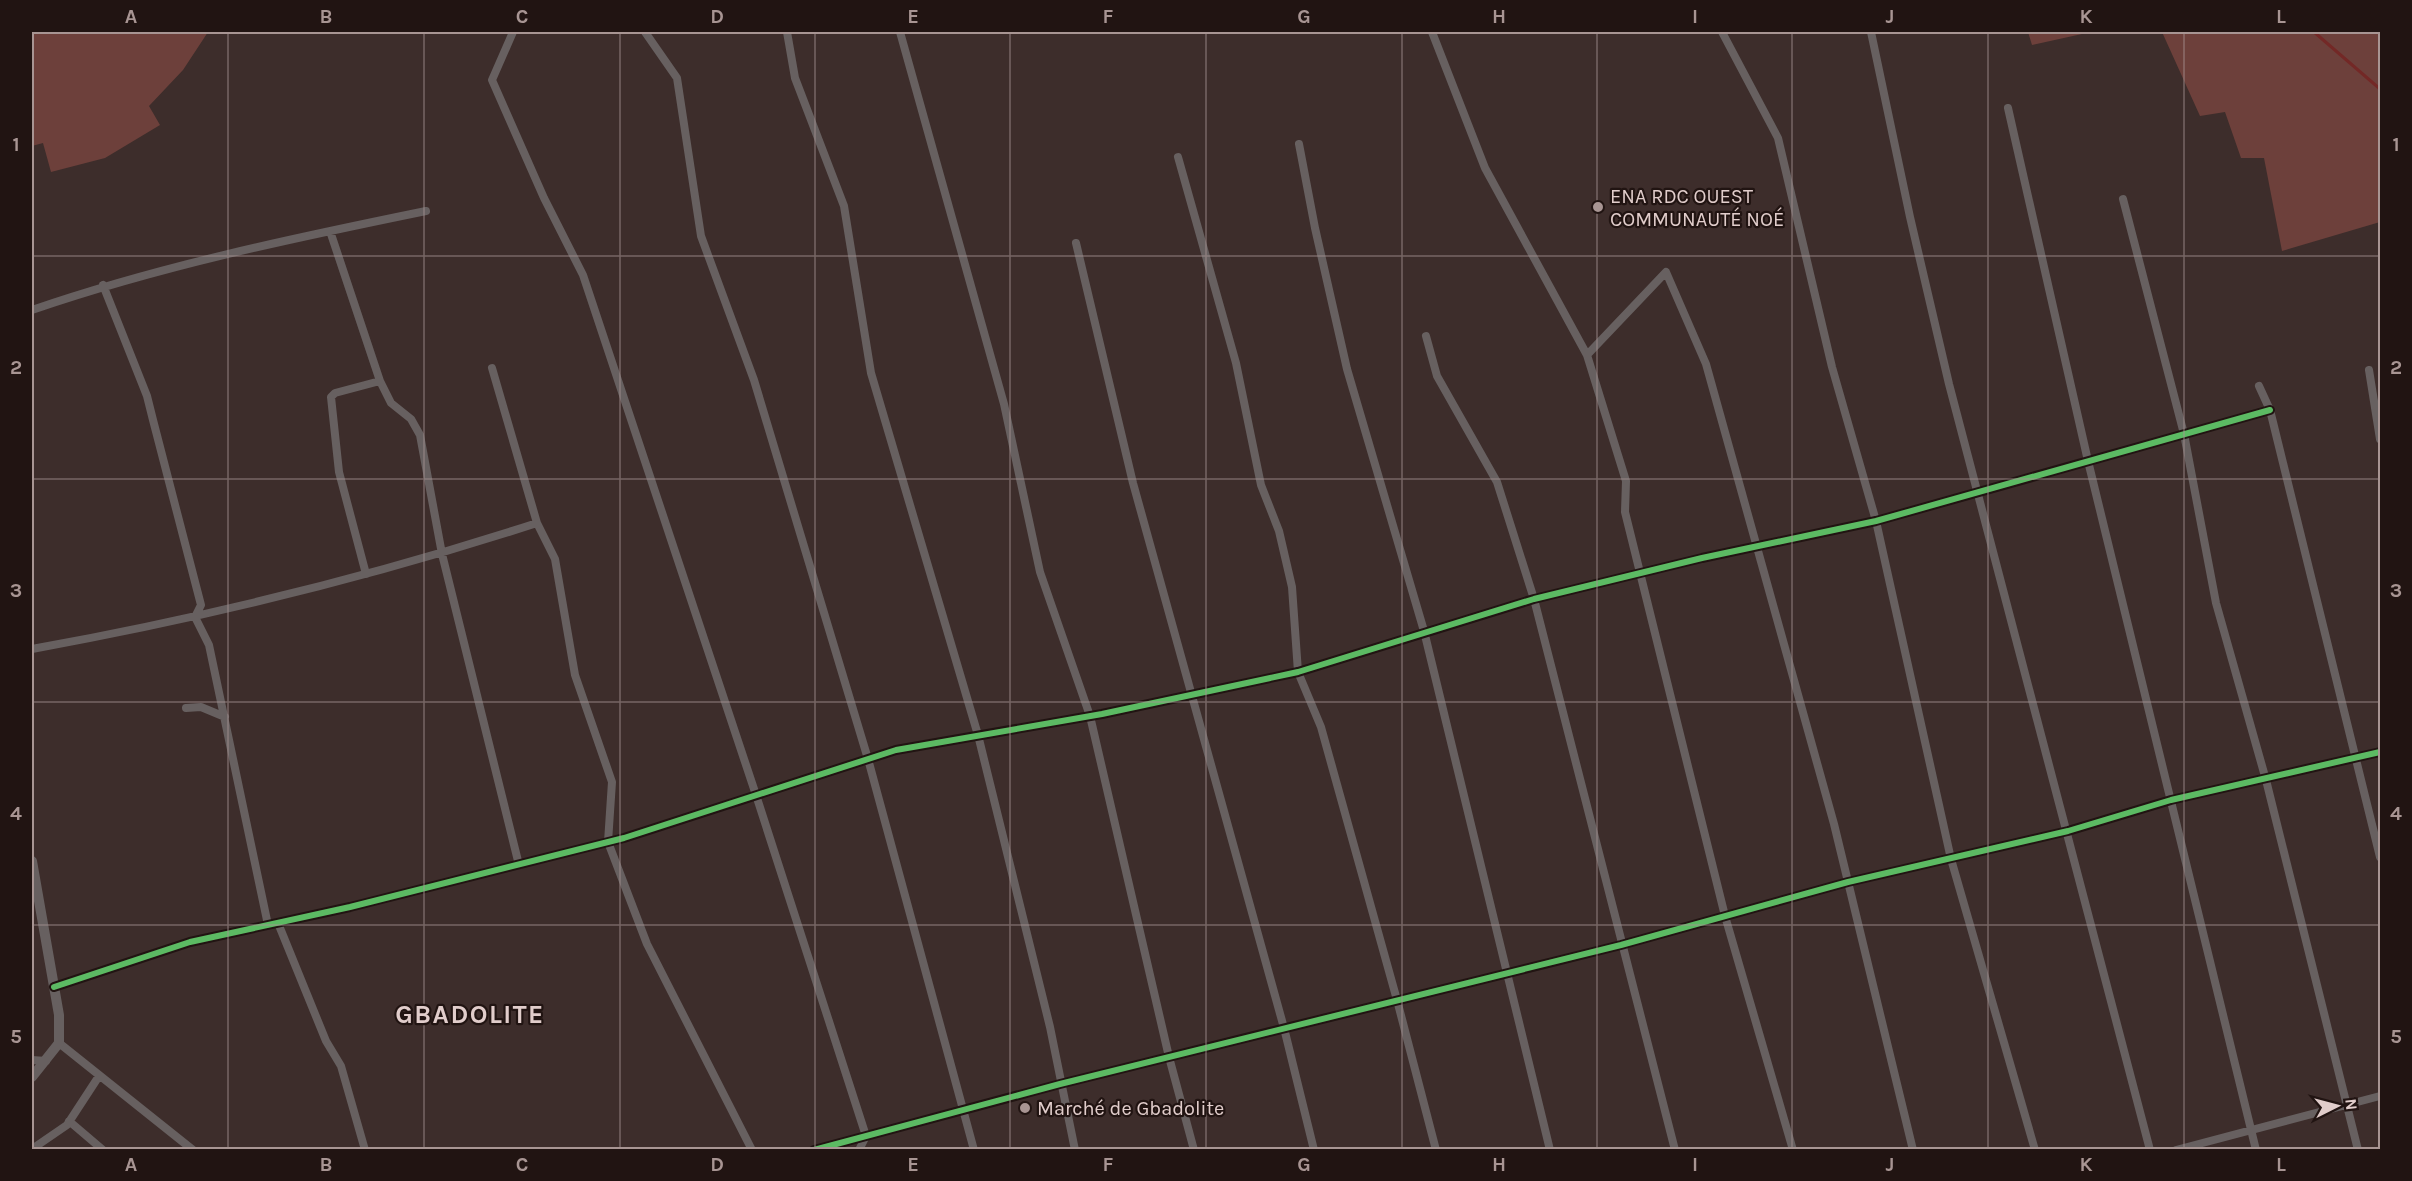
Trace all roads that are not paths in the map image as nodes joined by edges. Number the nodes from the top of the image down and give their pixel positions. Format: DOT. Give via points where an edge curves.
graph roads {
  1 [pos="513,32"];
  2 [pos="645,32"];
  3 [pos="787,32"];
  4 [pos="900,32"];
  5 [pos="1432,32"];
  6 [pos="1722,32"];
  7 [pos="1871,32"];
  8 [pos="2008,108"];
  9 [pos="1299,144"];
  10 [pos="1178,157"];
  11 [pos="2123,199"];
  12 [pos="426,211"];
  13 [pos="330,231"];
  14 [pos="1076,243"];
  15 [pos="103,285"];
  16 [pos="32,310"];
  17 [pos="1425,336"];
  18 [pos="1587,355"];
  19 [pos="492,368"];
  20 [pos="2369,370"];
  21 [pos="380,381"];
  22 [pos="2259,386"];
  23 [pos="2270,410"];
  24 [pos="2184,434"];
  25 [pos="2380,439"];
  26 [pos="2088,461"];
  27 [pos="1980,492"];
  28 [pos="1876,521"];
  29 [pos="537,523"];
  30 [pos="1755,547"];
  31 [pos="442,554"];
  32 [pos="1639,573"];
  33 [pos="366,574"];
  34 [pos="1534,599"];
  35 [pos="195,617"];
  36 [pos="1424,631"];
  37 [pos="32,649"];
  38 [pos="1298,672"];
  39 [pos="1193,694"];
  40 [pos="186,708"];
  41 [pos="1090,716"];
  42 [pos="225,717"];
  43 [pos="978,735"];
  44 [pos="2380,752"];
  45 [pos="868,759"];
  46 [pos="2355,759"];
  47 [pos="2266,780"];
  48 [pos="756,795"];
  49 [pos="2171,800"];
  50 [pos="2068,831"];
  51 [pos="608,843"];
  52 [pos="2380,857"];
  53 [pos="1951,859"];
  54 [pos="32,861"];
  55 [pos="519,864"];
  56 [pos="1848,882"];
  57 [pos="1725,916"];
  58 [pos="278,923"];
  59 [pos="268,925"];
  60 [pos="1622,945"];
  61 [pos="1509,973"];
  62 [pos="54,987"];
  63 [pos="1397,1000"];
  64 [pos="1284,1028"];
  65 [pos="59,1043"];
  66 [pos="1169,1057"];
  67 [pos="32,1060"];
  68 [pos="46,1061"];
  69 [pos="99,1076"];
  70 [pos="32,1077"];
  71 [pos="1060,1084"];
  72 [pos="2380,1096"];
  73 [pos="2346,1105"];
  74 [pos="963,1110"];
  75 [pos="69,1121"];
  76 [pos="2251,1130"];
  77 [pos="866,1136"];
  78 [pos="32,1149"];
  79 [pos="103,1149"];
  80 [pos="194,1149"];
  81 [pos="365,1149"];
  82 [pos="752,1149"];
  83 [pos="814,1149"];
  84 [pos="860,1149"];
  85 [pos="974,1149"];
  86 [pos="1075,1149"];
  87 [pos="1194,1149"];
  88 [pos="1314,1149"];
  89 [pos="1436,1149"];
  90 [pos="1550,1149"];
  91 [pos="1675,1149"];
  92 [pos="1793,1149"];
  93 [pos="1913,1149"];
  94 [pos="2035,1149"];
  95 [pos="2150,1149"];
  96 [pos="2176,1149"];
  97 [pos="2256,1149"];
  98 [pos="2358,1149"];
  1 -- 48 [label="street" via="492,80 582,275"];
  2 -- 45 [label="street" via="676,78 700,236 754,380"];
  3 -- 43 [label="street" via="795,78 844,207 871,373"];
  4 -- 41 [label="street" via="1004,404 1040,572"];
  5 -- 18 [label="street" via="1485,168"];
  6 -- 28 [label="street" via="1778,138 1832,367"];
  7 -- 27 [label="street" via="1949,384"];
  8 -- 26 [label="street"];
  9 -- 36 [label="street" via="1347,369"];
  10 -- 38 [label="street" via="1236,363 1261,485 1279,531 1292,587"];
  11 -- 24 [label="street"];
  12 -- 13 [label="street"];
  13 -- 15 [label="street"];
  13 -- 21 [label="street"];
  14 -- 39 [label="street" via="1133,483"];
  15 -- 16 [label="street"];
  15 -- 35 [label="street" via="147,396 201,606"];
  17 -- 34 [label="street" via="1437,376 1497,482"];
  18 -- 30 [label="street" via="1666,272 1706,364"];
  18 -- 32 [label="street" via="1626,481 1625,512"];
  19 -- 29 [label="street"];
  20 -- 25 [label="street"];
  21 -- 31 [label="street" via="391,403 411,419 420,435"];
  21 -- 33 [label="street" via="331,397 339,472"];
  22 -- 23 [label="street"];
  23 -- 24 [label="street"];
  23 -- 46 [label="street"];
  24 -- 26 [label="street"];
  24 -- 47 [label="street" via="2216,603"];
  26 -- 27 [label="street"];
  26 -- 49 [label="street"];
  27 -- 28 [label="street"];
  27 -- 50 [label="street"];
  28 -- 30 [label="street"];
  28 -- 53 [label="street"];
  29 -- 31 [label="street"];
  29 -- 51 [label="street" via="555,560 575,675 612,782"];
  30 -- 32 [label="street"];
  30 -- 56 [label="street"];
  31 -- 33 [label="street"];
  31 -- 55 [label="street"];
  32 -- 34 [label="street"];
  32 -- 57 [label="street"];
  33 -- 35 [label="street"];
  34 -- 36 [label="street"];
  34 -- 60 [label="street"];
  35 -- 37 [label="street"];
  35 -- 42 [label="street" via="209,645"];
  36 -- 38 [label="street"];
  36 -- 61 [label="street"];
  38 -- 39 [label="street"];
  38 -- 63 [label="street" via="1321,727"];
  39 -- 41 [label="street"];
  39 -- 64 [label="street"];
  40 -- 42 [label="street" via="201,707"];
  41 -- 43 [label="street"];
  41 -- 66 [label="street"];
  42 -- 59 [label="street"];
  43 -- 45 [label="street"];
  43 -- 71 [label="street" via="1050,1027"];
  44 -- 46 [label="street"];
  45 -- 48 [label="street"];
  45 -- 74 [label="street"];
  46 -- 47 [label="street"];
  46 -- 52 [label="street"];
  47 -- 49 [label="street"];
  47 -- 73 [label="street"];
  48 -- 51 [label="street"];
  48 -- 77 [label="street"];
  49 -- 50 [label="street"];
  49 -- 76 [label="street"];
  50 -- 53 [label="street"];
  50 -- 95 [label="street"];
  51 -- 55 [label="street"];
  51 -- 82 [label="street" via="647,944"];
  53 -- 56 [label="street"];
  53 -- 94 [label="street"];
  54 -- 62 [label="street"];
  55 -- 58 [label="street"];
  56 -- 57 [label="street"];
  56 -- 93 [label="street"];
  57 -- 60 [label="street"];
  57 -- 92 [label="street"];
  58 -- 59 [label="street"];
  58 -- 81 [label="street" via="326,1041 341,1066"];
  59 -- 62 [label="street" via="190,942"];
  60 -- 61 [label="street"];
  60 -- 91 [label="street"];
  61 -- 63 [label="street"];
  61 -- 90 [label="street"];
  62 -- 65 [label="street"];
  63 -- 64 [label="street"];
  63 -- 89 [label="street"];
  64 -- 66 [label="street"];
  64 -- 88 [label="street"];
  65 -- 68 [label="street"];
  65 -- 69 [label="street"];
  66 -- 71 [label="street"];
  66 -- 87 [label="street"];
  67 -- 68 [label="street"];
  68 -- 70 [label="street"];
  69 -- 75 [label="street"];
  69 -- 80 [label="street"];
  71 -- 74 [label="street"];
  71 -- 86 [label="street"];
  72 -- 73 [label="street"];
  73 -- 76 [label="street"];
  73 -- 98 [label="street"];
  74 -- 77 [label="street"];
  74 -- 85 [label="street"];
  75 -- 78 [label="street"];
  75 -- 79 [label="street"];
  76 -- 96 [label="street"];
  76 -- 97 [label="street"];
  77 -- 83 [label="street"];
  77 -- 84 [label="street"];
}
